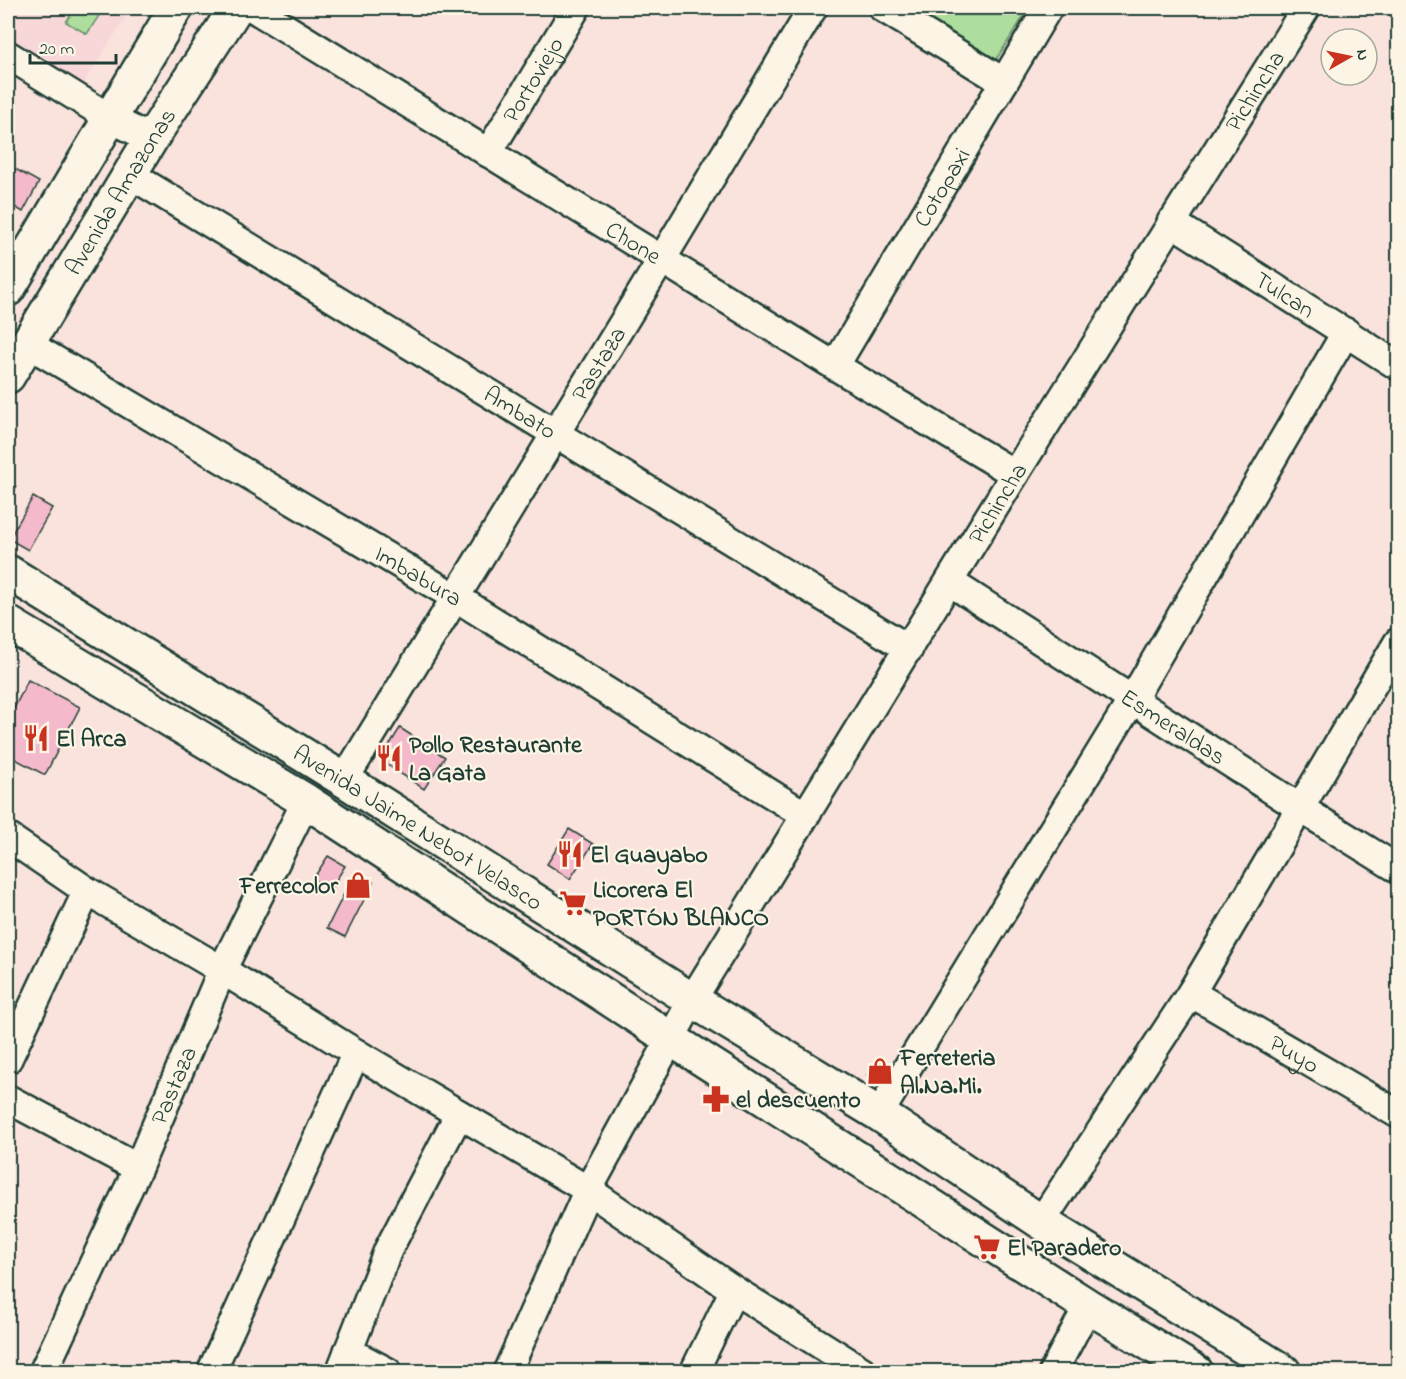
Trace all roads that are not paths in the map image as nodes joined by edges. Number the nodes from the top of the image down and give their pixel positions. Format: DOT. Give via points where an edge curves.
graph roads {
  1 [pos="176,8"];
  2 [pos="236,8"];
  3 [pos="253,8"];
  4 [pos="576,8"];
  5 [pos="813,8"];
  6 [pos="883,8"];
  7 [pos="1048,8"];
  8 [pos="1306,8"];
  9 [pos="8,56"];
  10 [pos="1004,82"];
  11 [pos="110,117"];
  12 [pos="151,139"];
  13 [pos="488,153"];
  14 [pos="131,175"];
  15 [pos="1171,222"];
  16 [pos="662,259"];
  17 [pos="8,289"];
  18 [pos="1346,332"];
  19 [pos="28,344"];
  20 [pos="835,366"];
  21 [pos="1398,366"];
  22 [pos="8,376"];
  23 [pos="554,435"];
  24 [pos="1015,474"];
  25 [pos="8,572"];
  26 [pos="950,582"];
  27 [pos="456,597"];
  28 [pos="8,623"];
  29 [pos="1398,642"];
  30 [pos="909,649"];
  31 [pos="1132,700"];
  32 [pos="344,780"];
  33 [pos="306,801"];
  34 [pos="1300,808"];
  35 [pos="805,814"];
  36 [pos="8,837"];
  37 [pos="1398,868"];
  38 [pos="87,891"];
  39 [pos="222,970"];
  40 [pos="1191,993"];
  41 [pos="692,1000"];
  42 [pos="671,1039"];
  43 [pos="356,1053"];
  44 [pos="8,1059"];
  45 [pos="8,1099"];
  46 [pos="459,1114"];
  47 [pos="879,1114"];
  48 [pos="1398,1114"];
  49 [pos="138,1168"];
  50 [pos="588,1190"];
  51 [pos="1041,1222"];
  52 [pos="734,1290"];
  53 [pos="1088,1306"];
  54 [pos="344,1361"];
  55 [pos="43,1371"];
  56 [pos="211,1371"];
  57 [pos="388,1371"];
  58 [pos="507,1371"];
  59 [pos="694,1371"];
  60 [pos="864,1371"];
  61 [pos="1053,1371"];
  62 [pos="1196,1371"];
  63 [pos="1284,1371"];
  1 -- 11 [label="main road, Avenida Amazonas"];
  2 -- 12 [label="main road, Avenida Amazonas"];
  3 -- 13 [label="street, Chone"];
  4 -- 13 [label="street, Portoviejo"];
  5 -- 16 [label="street, Pastaza"];
  6 -- 10 [label="street"];
  7 -- 10 [label="street, Cotopaxi"];
  8 -- 15 [label="street, Pichincha"];
  9 -- 11 [label="street"];
  10 -- 20 [label="street, Cotopaxi"];
  11 -- 12 [label="street"];
  11 -- 17 [label="main road, Avenida Amazonas"];
  12 -- 14 [label="main road, Avenida Amazonas"];
  13 -- 16 [label="street, Chone"];
  14 -- 19 [label="main road, Avenida Amazonas"];
  14 -- 23 [label="street, Ambato"];
  15 -- 18 [label="street, Tulcan"];
  15 -- 24 [label="street, Pichincha"];
  16 -- 20 [label="street, Chone"];
  16 -- 23 [label="street, Pastaza"];
  18 -- 21 [label="street, Tulcan"];
  18 -- 31 [label="street"];
  19 -- 22 [label="main road, Avenida Amazonas"];
  19 -- 27 [label="street, Imbabura"];
  20 -- 24 [label="street, Chone"];
  23 -- 27 [label="street, Pastaza"];
  23 -- 30 [label="street, Ambato"];
  24 -- 26 [label="street, Pichincha"];
  25 -- 32 [label="main road, Avenida Jaime Nebot Velasco"];
  26 -- 30 [label="street, Pichincha"];
  26 -- 31 [label="street, Esmeraldas"];
  27 -- 32 [label="street, Pastaza"];
  27 -- 35 [label="street, Imbabura"];
  28 -- 33 [label="main road, Avenida Jaime Nebot Velasco"];
  29 -- 34 [label="street"];
  30 -- 35 [label="street, Pichincha"];
  31 -- 34 [label="street, Esmeraldas"];
  31 -- 47 [label="street"];
  32 -- 41 [label="main road, Avenida Jaime Nebot Velasco"];
  33 -- 39 [label="street, Pastaza"];
  33 -- 42 [label="main road, Avenida Jaime Nebot Velasco"];
  34 -- 37 [label="street, Esmeraldas"];
  34 -- 40 [label="street"];
  35 -- 41 [label="street, Pichincha"];
  36 -- 38 [label="street"];
  38 -- 39 [label="street"];
  38 -- 44 [label="street"];
  39 -- 43 [label="street"];
  39 -- 49 [label="street, Pastaza"];
  40 -- 48 [label="street, Puyo"];
  40 -- 51 [label="street"];
  41 -- 42 [label="street, Pichincha"];
  41 -- 47 [label="main road, Avenida Jaime Nebot Velasco"];
  42 -- 50 [label="street, Pichincha"];
  42 -- 53 [label="main road, Avenida Jaime Nebot Velasco"];
  43 -- 46 [label="street"];
  43 -- 56 [label="street"];
  45 -- 49 [label="street"];
  46 -- 50 [label="street"];
  46 -- 54 [label="street" via="388,1250"];
  47 -- 51 [label="main road, Avenida Jaime Nebot Velasco"];
  49 -- 55 [label="street, Pastaza"];
  50 -- 52 [label="street"];
  50 -- 58 [label="street, Pichincha"];
  51 -- 63 [label="main road, Avenida Jaime Nebot Velasco"];
  52 -- 59 [label="street"];
  52 -- 60 [label="street"];
  53 -- 61 [label="street"];
  53 -- 62 [label="main road, Avenida Jaime Nebot Velasco"];
  54 -- 57 [label="street"];
}
